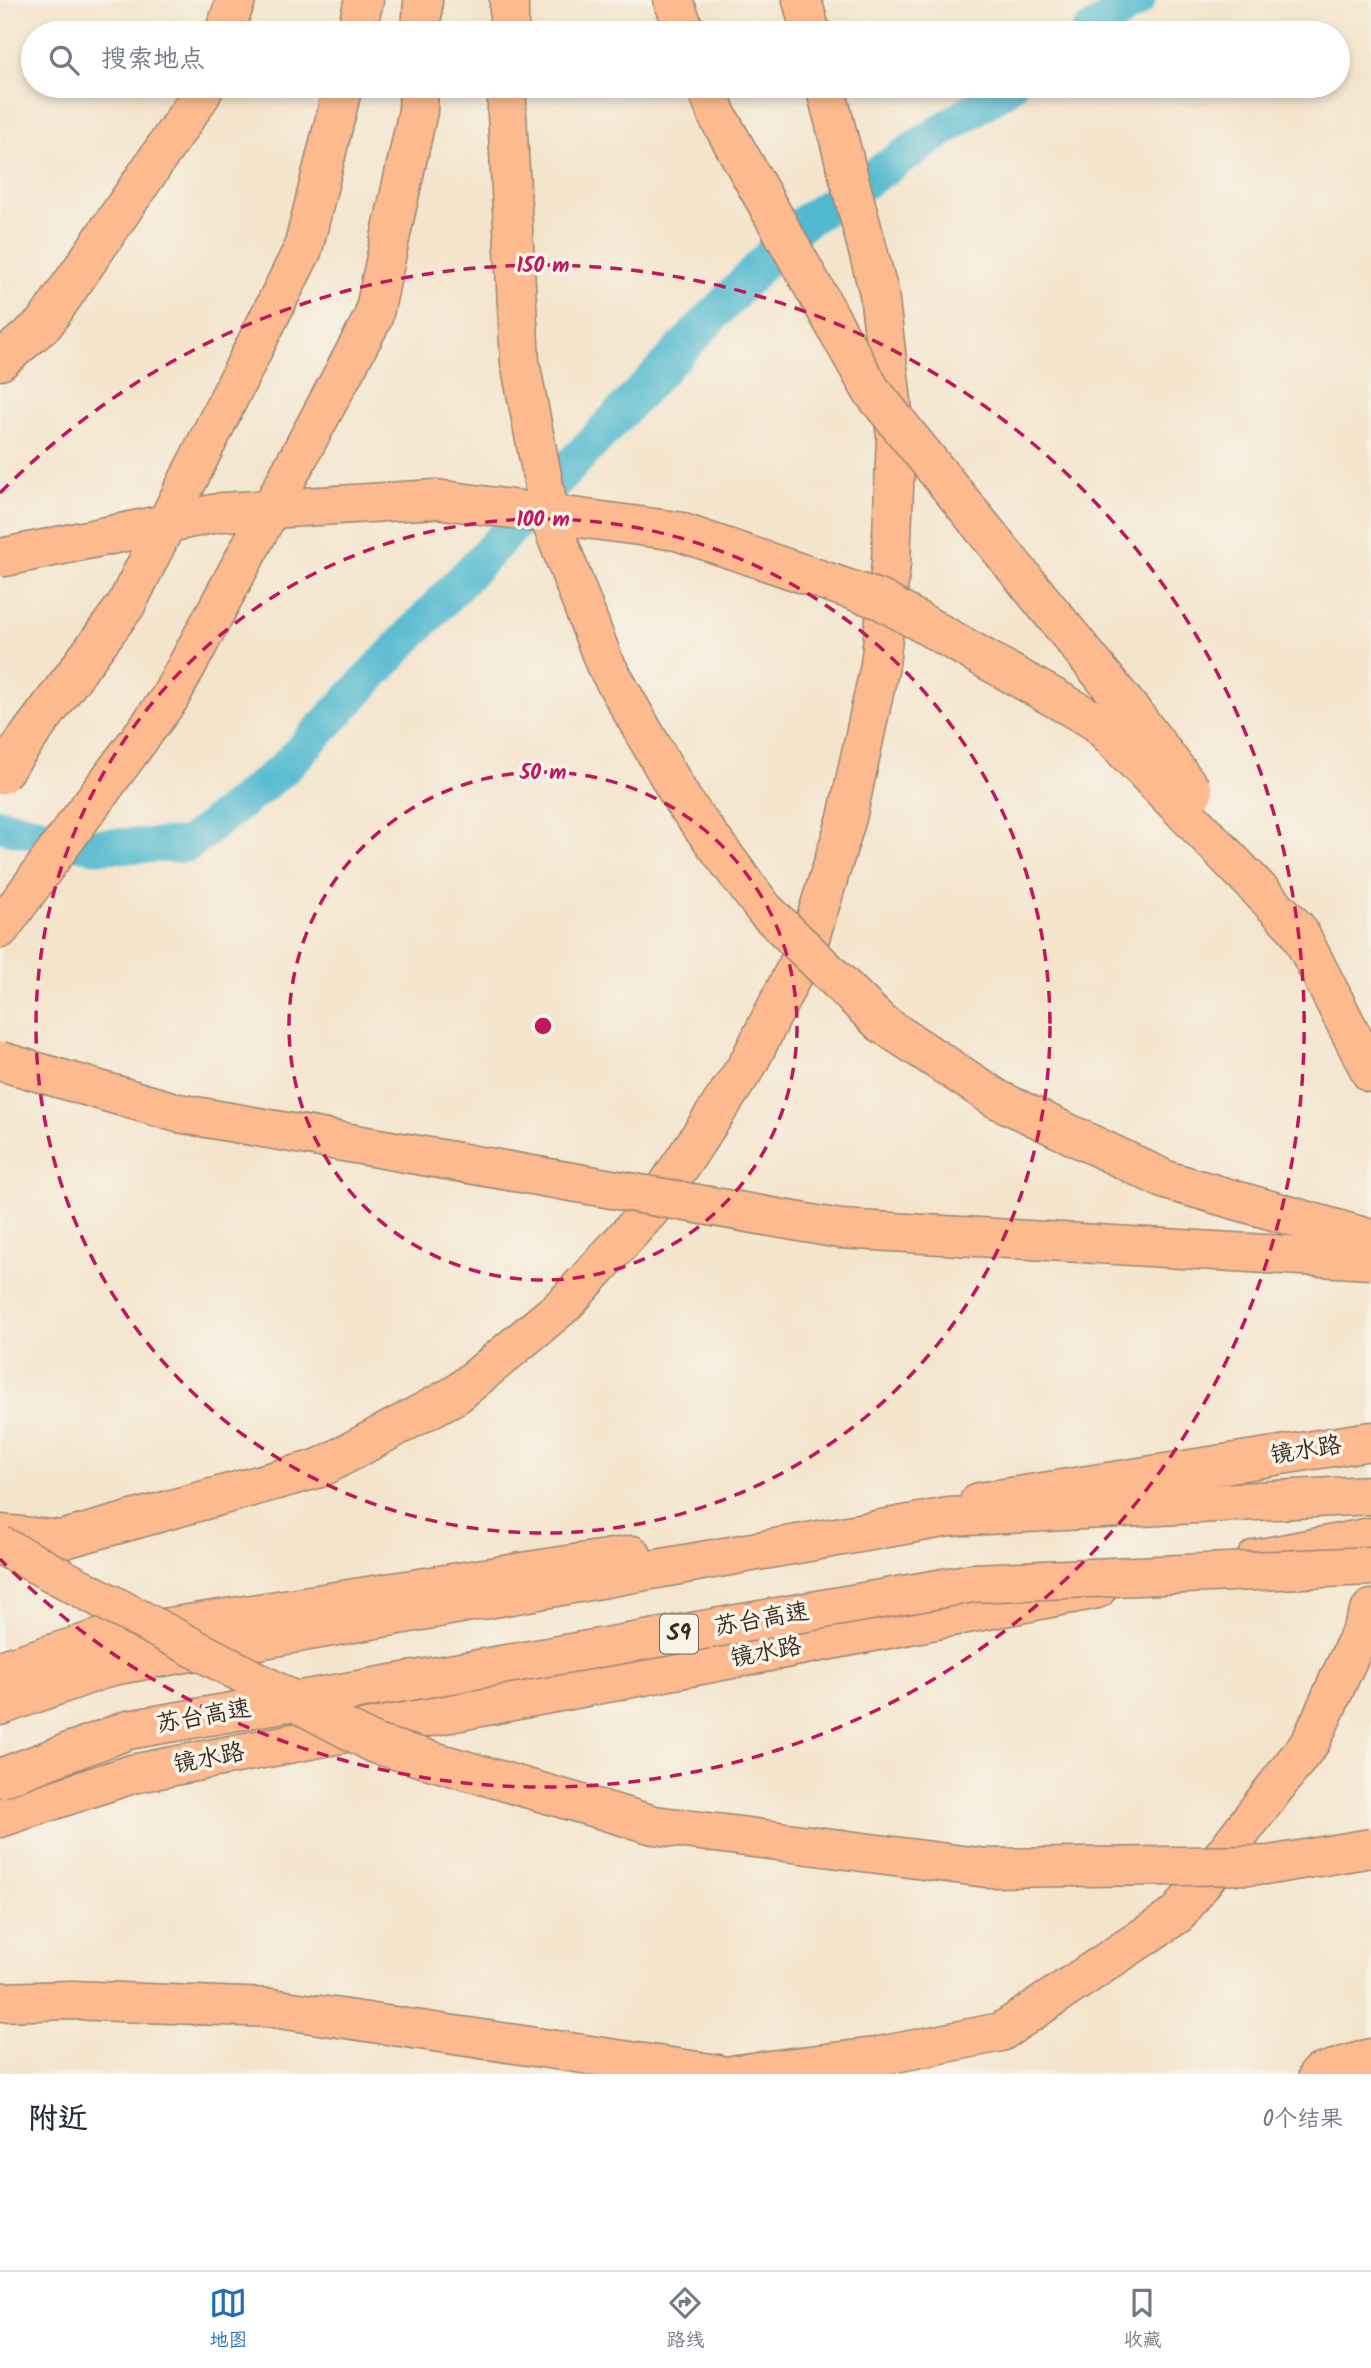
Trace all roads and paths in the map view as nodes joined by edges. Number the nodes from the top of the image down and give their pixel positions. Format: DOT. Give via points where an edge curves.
graph roads {
  1 [pos="236,0"];
  2 [pos="364,0"];
  3 [pos="423,0"];
  4 [pos="509,0"];
  5 [pos="673,0"];
  6 [pos="802,0"];
  7 [pos="228,21"];
  8 [pos="359,21"];
  9 [pos="422,21"];
  10 [pos="509,21"];
  11 [pos="681,21"];
  12 [pos="808,21"];
  13 [pos="199,98"];
  14 [pos="340,98"];
  15 [pos="419,98"];
  16 [pos="507,98"];
  17 [pos="711,98"];
  18 [pos="828,98"];
  19 [pos="0,361"];
  20 [pos="0,558"];
  21 [pos="0,775"];
  22 [pos="0,929"];
  23 [pos="1298,930"];
  24 [pos="0,1061"];
  25 [pos="1371,1073"];
  26 [pos="1371,1239"];
  27 [pos="1371,1260"];
  28 [pos="1371,1441"];
  29 [pos="1371,1495"];
  30 [pos="0,1534"];
  31 [pos="1371,1537"];
  32 [pos="0,1545"];
  33 [pos="1371,1566"];
  34 [pos="1371,1609"];
  35 [pos="0,1670"];
  36 [pos="0,1706"];
  37 [pos="0,1778"];
  38 [pos="0,1818"];
  39 [pos="1371,1848"];
  40 [pos="0,2002"];
  41 [pos="1371,2058"];
  42 [pos="718,2074"];
  43 [pos="736,2074"];
  44 [pos="1318,2074"];
  1 -- 7 [label="main road"];
  2 -- 8 [label="main road"];
  3 -- 9 [label="main road"];
  4 -- 10 [label="main road"];
  5 -- 11 [label="main road"];
  6 -- 12 [label="main road"];
  13 -- 19 [label="main road" via="46,323"];
  14 -- 21 [label="main road, bridge" via="303,249 126,605"];
  15 -- 22 [label="main road, bridge" via="373,318 169,699"];
  16 -- 26 [label="main road, bridge" via="520,362 551,522 604,662 683,801 764,909 881,1023 997,1100 1166,1180"];
  17 -- 23 [label="main road, bridge" via="871,390 1137,718"];
  18 -- 30 [label="main road" via="879,293 896,436 891,564 880,664 847,818 808,944 748,1064 653,1207 565,1304 457,1394 320,1468 61,1540"];
  20 -- 23 [label="main road, bridge" via="222,512 436,499 677,531 881,600 1097,722"];
  23 -- 25 [label="main road"];
  24 -- 27 [label="main road, bridge" via="178,1113 840,1230"];
  28 -- 35 [label="main road, 镜水路" via="105,1637"];
  29 -- 36 [label="main road" via="949,1517 112,1666"];
  31 -- 38 [label="main road, 镜水路" via="132,1774"];
  32 -- 39 [label="main road, bridge" via="375,1744 654,1825 986,1868 1270,1865"];
  33 -- 37 [label="main road, 苏台高速 / S9, bridge" via="973,1583 128,1730"];
  34 -- 43 [label="main road" via="1311,1741 1178,1914 1001,2032 875,2057"];
  40 -- 42 [label="main road" via="72,2000 272,2008"];
  41 -- 44 [label="main road"];
}
